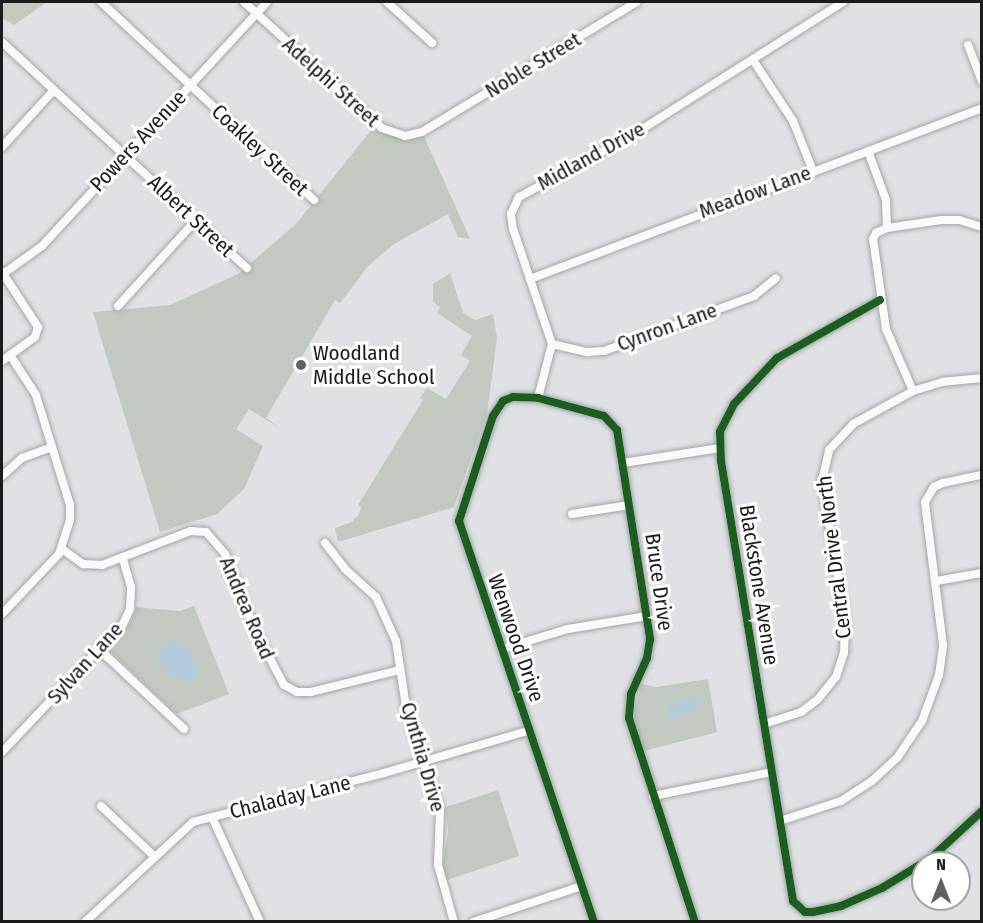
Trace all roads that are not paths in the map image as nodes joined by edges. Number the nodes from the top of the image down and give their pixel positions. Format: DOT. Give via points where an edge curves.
graph roads {
  1 [pos="101,2"];
  2 [pos="244,2"];
  3 [pos="267,2"];
  4 [pos="387,2"];
  5 [pos="638,2"];
  6 [pos="843,2"];
  7 [pos="256,13"];
  8 [pos="3,43"];
  9 [pos="432,43"];
  10 [pos="968,45"];
  11 [pos="753,60"];
  12 [pos="981,81"];
  13 [pos="191,84"];
  14 [pos="54,90"];
  15 [pos="981,108"];
  16 [pos="429,128"];
  17 [pos="2,147"];
  18 [pos="868,151"];
  19 [pos="125,155"];
  20 [pos="813,171"];
  21 [pos="314,200"];
  22 [pos="196,220"];
  23 [pos="981,227"];
  24 [pos="887,228"];
  25 [pos="247,268"];
  26 [pos="2,273"];
  27 [pos="776,278"];
  28 [pos="530,279"];
  29 [pos="880,300"];
  30 [pos="118,306"];
  31 [pos="552,344"];
  32 [pos="10,356"];
  33 [pos="2,361"];
  34 [pos="981,378"];
  35 [pos="914,391"];
  36 [pos="538,398"];
  37 [pos="52,447"];
  38 [pos="720,448"];
  39 [pos="623,463"];
  40 [pos="981,475"];
  41 [pos="2,476"];
  42 [pos="629,505"];
  43 [pos="572,514"];
  44 [pos="325,543"];
  45 [pos="62,549"];
  46 [pos="123,559"];
  47 [pos="981,573"];
  48 [pos="936,581"];
  49 [pos="2,614"];
  50 [pos="647,616"];
  51 [pos="502,650"];
  52 [pos="100,651"];
  53 [pos="400,670"];
  54 [pos="764,724"];
  55 [pos="184,729"];
  56 [pos="528,730"];
  57 [pos="2,752"];
  58 [pos="424,762"];
  59 [pos="772,772"];
  60 [pos="653,796"];
  61 [pos="101,806"];
  62 [pos="981,811"];
  63 [pos="212,818"];
  64 [pos="780,821"];
  65 [pos="154,856"];
  66 [pos="582,885"];
  67 [pos="85,921"];
  68 [pos="260,921"];
  69 [pos="454,921"];
  70 [pos="473,921"];
  71 [pos="594,921"];
  72 [pos="695,921"];
  1 -- 13 [label="street, Coakley Street"];
  2 -- 7 [label="street, Adelphi Street"];
  3 -- 7 [label="street, Powers Avenue"];
  4 -- 9 [label="street"];
  5 -- 16 [label="street, Noble Street"];
  6 -- 11 [label="street, Midland Drive"];
  7 -- 13 [label="street, Powers Avenue"];
  7 -- 16 [label="street, Adelphi Street" via="387,132 412,135"];
  8 -- 14 [label="street, Albert Street"];
  10 -- 12 [label="street"];
  11 -- 20 [label="street" via="793,121"];
  11 -- 28 [label="street, Midland Drive" via="636,133 519,197 511,214"];
  13 -- 19 [label="street, Powers Avenue"];
  13 -- 21 [label="street, Coakley Street"];
  14 -- 17 [label="street"];
  14 -- 19 [label="street, Albert Street"];
  15 -- 18 [label="street, Meadow Lane"];
  18 -- 20 [label="street, Meadow Lane"];
  18 -- 24 [label="street" via="886,200"];
  19 -- 22 [label="street, Albert Street"];
  19 -- 26 [label="street, Powers Avenue" via="42,246"];
  20 -- 28 [label="street, Meadow Lane"];
  22 -- 25 [label="street, Albert Street"];
  22 -- 30 [label="street"];
  23 -- 24 [label="street" via="959,220 940,220"];
  24 -- 29 [label="street" via="873,239"];
  26 -- 32 [label="street" via="38,327 35,337"];
  27 -- 31 [label="street, Cynron Lane" via="754,296 604,351 588,352"];
  28 -- 31 [label="street, Midland Drive"];
  29 -- 35 [label="street" via="890,346"];
  29 -- 38 [label="street, Blackstone Avenue" via="777,358 730,409 720,432"];
  31 -- 36 [label="street"];
  32 -- 33 [label="street"];
  32 -- 37 [label="street" via="36,394"];
  34 -- 35 [label="street, Central Drive North" via="942,382"];
  35 -- 54 [label="street, Central Drive North" via="853,424 829,450 822,481 845,618 844,653 836,677 818,699 801,712"];
  36 -- 39 [label="street, Bruce Drive" via="613,422"];
  36 -- 51 [label="street, Wenwood Drive" via="513,397 498,407 460,512 464,541"];
  37 -- 41 [label="street" via="22,458"];
  37 -- 45 [label="street" via="70,505 68,536"];
  38 -- 39 [label="street"];
  38 -- 54 [label="street, Blackstone Avenue"];
  39 -- 42 [label="street, Bruce Drive"];
  40 -- 48 [label="street" via="943,483 927,497 924,513"];
  42 -- 43 [label="street"];
  42 -- 50 [label="street, Bruce Drive"];
  44 -- 53 [label="street, Cynthia Drive" via="336,560 382,607 396,641"];
  45 -- 46 [label="street, Andrea Road" via="90,565"];
  45 -- 49 [label="street"];
  46 -- 52 [label="street, Sylvan Lane" via="131,587 130,609 117,633"];
  46 -- 53 [label="street, Andrea Road" via="191,531 206,532 214,538 225,554 277,678 292,690 311,692"];
  47 -- 48 [label="street"];
  48 -- 64 [label="street" via="943,625 939,675 909,742 885,770 855,793"];
  50 -- 51 [label="street" via="568,629"];
  50 -- 60 [label="street, Bruce Drive" via="650,648 631,694 629,718"];
  51 -- 56 [label="street, Wenwood Drive"];
  52 -- 55 [label="street"];
  52 -- 57 [label="street, Sylvan Lane"];
  53 -- 58 [label="street, Cynthia Drive" via="407,713"];
  54 -- 59 [label="street, Blackstone Avenue"];
  56 -- 58 [label="street, Chaladay Lane"];
  56 -- 66 [label="street, Wenwood Drive"];
  58 -- 63 [label="street, Chaladay Lane"];
  58 -- 69 [label="street, Cynthia Drive" via="441,814 438,865"];
  59 -- 60 [label="street"];
  59 -- 64 [label="street, Blackstone Avenue"];
  60 -- 72 [label="street, Bruce Drive"];
  61 -- 65 [label="street"];
  62 -- 64 [label="street, Blackstone Avenue" via="931,858 896,880 841,906 805,912 793,901"];
  63 -- 65 [label="street, Chaladay Lane" via="188,824"];
  63 -- 68 [label="street"];
  65 -- 67 [label="street, Chaladay Lane"];
  66 -- 70 [label="street"];
  66 -- 71 [label="street, Wenwood Drive"];
}
